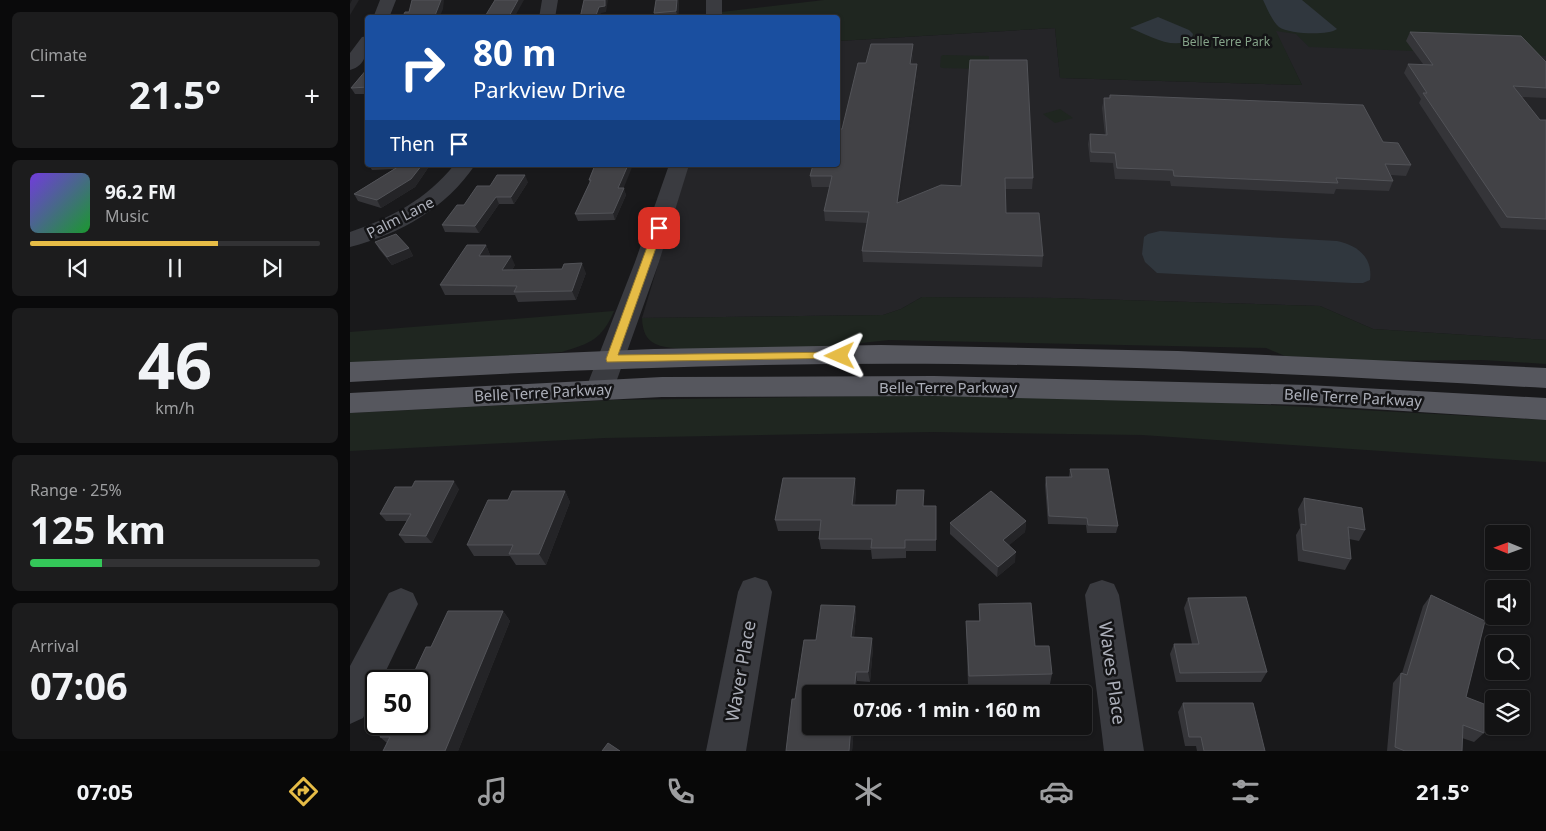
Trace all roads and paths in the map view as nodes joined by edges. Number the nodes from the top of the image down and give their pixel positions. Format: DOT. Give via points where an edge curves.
graph roads {
  1 [pos="388,0"];
  2 [pos="550,0"];
  3 [pos="714,0"];
  4 [pos="382,15"];
  5 [pos="548,15"];
  6 [pos="714,15"];
  7 [pos="365,45"];
  8 [pos="350,66"];
  9 [pos="463,167"];
  10 [pos="678,167"];
  11 [pos="350,240"];
  12 [pos="611,359"];
  13 [pos="350,372"];
  14 [pos="1546,378"];
  15 [pos="600,388"];
  16 [pos="350,403"];
  17 [pos="1546,409"];
  18 [pos="755,592"];
  19 [pos="1102,595"];
  20 [pos="401,604"];
  21 [pos="350,705"];
  22 [pos="726,751"];
  23 [pos="1124,751"];
  1 -- 4 [label="street"];
  2 -- 5 [label="street"];
  3 -- 6 [label="street"];
  7 -- 8 [label="street"];
  9 -- 11 [label="street, Palm Lane" via="444,191 427,205 397,222"];
  10 -- 12 [label="street"];
  12 -- 13 [label="main road, Belle Terre Parkway"];
  12 -- 14 [label="main road, Belle Terre Parkway" via="986,356 1288,365"];
  12 -- 15 [label="street"];
  15 -- 16 [label="main road, Belle Terre Parkway"];
  15 -- 17 [label="main road, Belle Terre Parkway" via="934,386 1177,391 1392,398"];
  18 -- 22 [label="street, Waver Place"];
  19 -- 23 [label="street, Waves Place"];
  20 -- 21 [label="street"];
}
